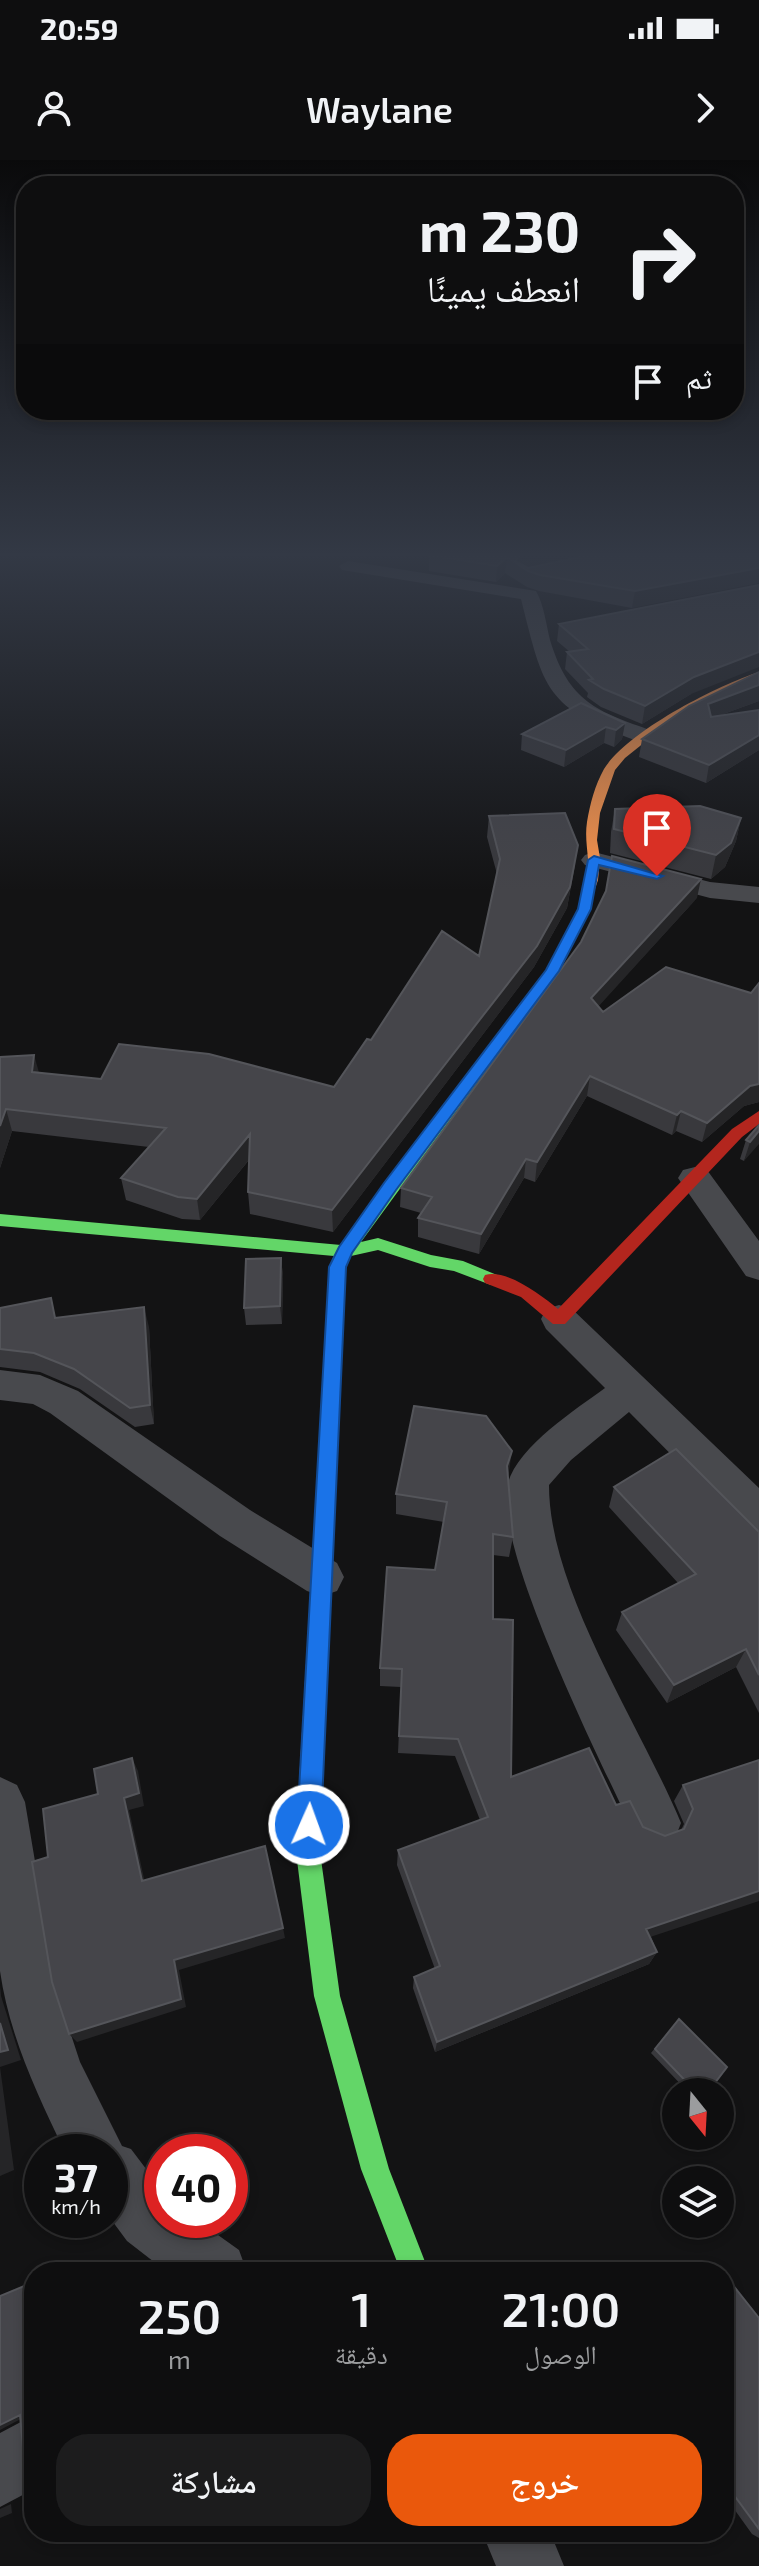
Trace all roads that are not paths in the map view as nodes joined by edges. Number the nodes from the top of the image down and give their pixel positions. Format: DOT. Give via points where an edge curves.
graph roads {
  1 [pos="550,667"];
  2 [pos="759,675"];
  3 [pos="645,736"];
  4 [pos="594,860"];
  5 [pos="759,895"];
  6 [pos="759,1116"];
  7 [pos="695,1178"];
  8 [pos="0,1220"];
  9 [pos="345,1251"];
  10 [pos="759,1267"];
  11 [pos="559,1319"];
  12 [pos="0,1385"];
  13 [pos="630,1390"];
  14 [pos="759,1515"];
  15 [pos="322,1577"];
  16 [pos="0,1802"];
  17 [pos="656,1823"];
  18 [pos="87,2134"];
  19 [pos="128,2194"];
  20 [pos="198,2262"];
  21 [pos="411,2262"];
  22 [pos="24,2456"];
  23 [pos="0,2474"];
  24 [pos="520,2542"];
  25 [pos="530,2566"];
  1 -- 3 [label="street" via="569,700"];
  2 -- 3 [label="street"];
  3 -- 4 [label="street" via="611,767 599,796 591,841"];
  4 -- 5 [label="street" via="710,890"];
  4 -- 9 [label="street" via="585,909 552,971"];
  6 -- 7 [label="street"];
  7 -- 10 [label="street"];
  7 -- 11 [label="street"];
  8 -- 9 [label="street"];
  9 -- 11 [label="street" via="378,1244 457,1265 527,1293"];
  9 -- 15 [label="street" via="337,1267"];
  11 -- 13 [label="street"];
  12 -- 15 [label="street" via="40,1390 64,1402 235,1523"];
  13 -- 14 [label="street"];
  13 -- 17 [label="street" via="542,1462 528,1485 528,1509 536,1551 567,1629"];
  15 -- 21 [label="street" via="308,1852 327,1996 375,2169"];
  16 -- 18 [label="street" via="30,1992 56,2073"];
  19 -- 20 [label="street" via="148,2220"];
  22 -- 23 [label="street"];
  24 -- 25 [label="street"];
}
